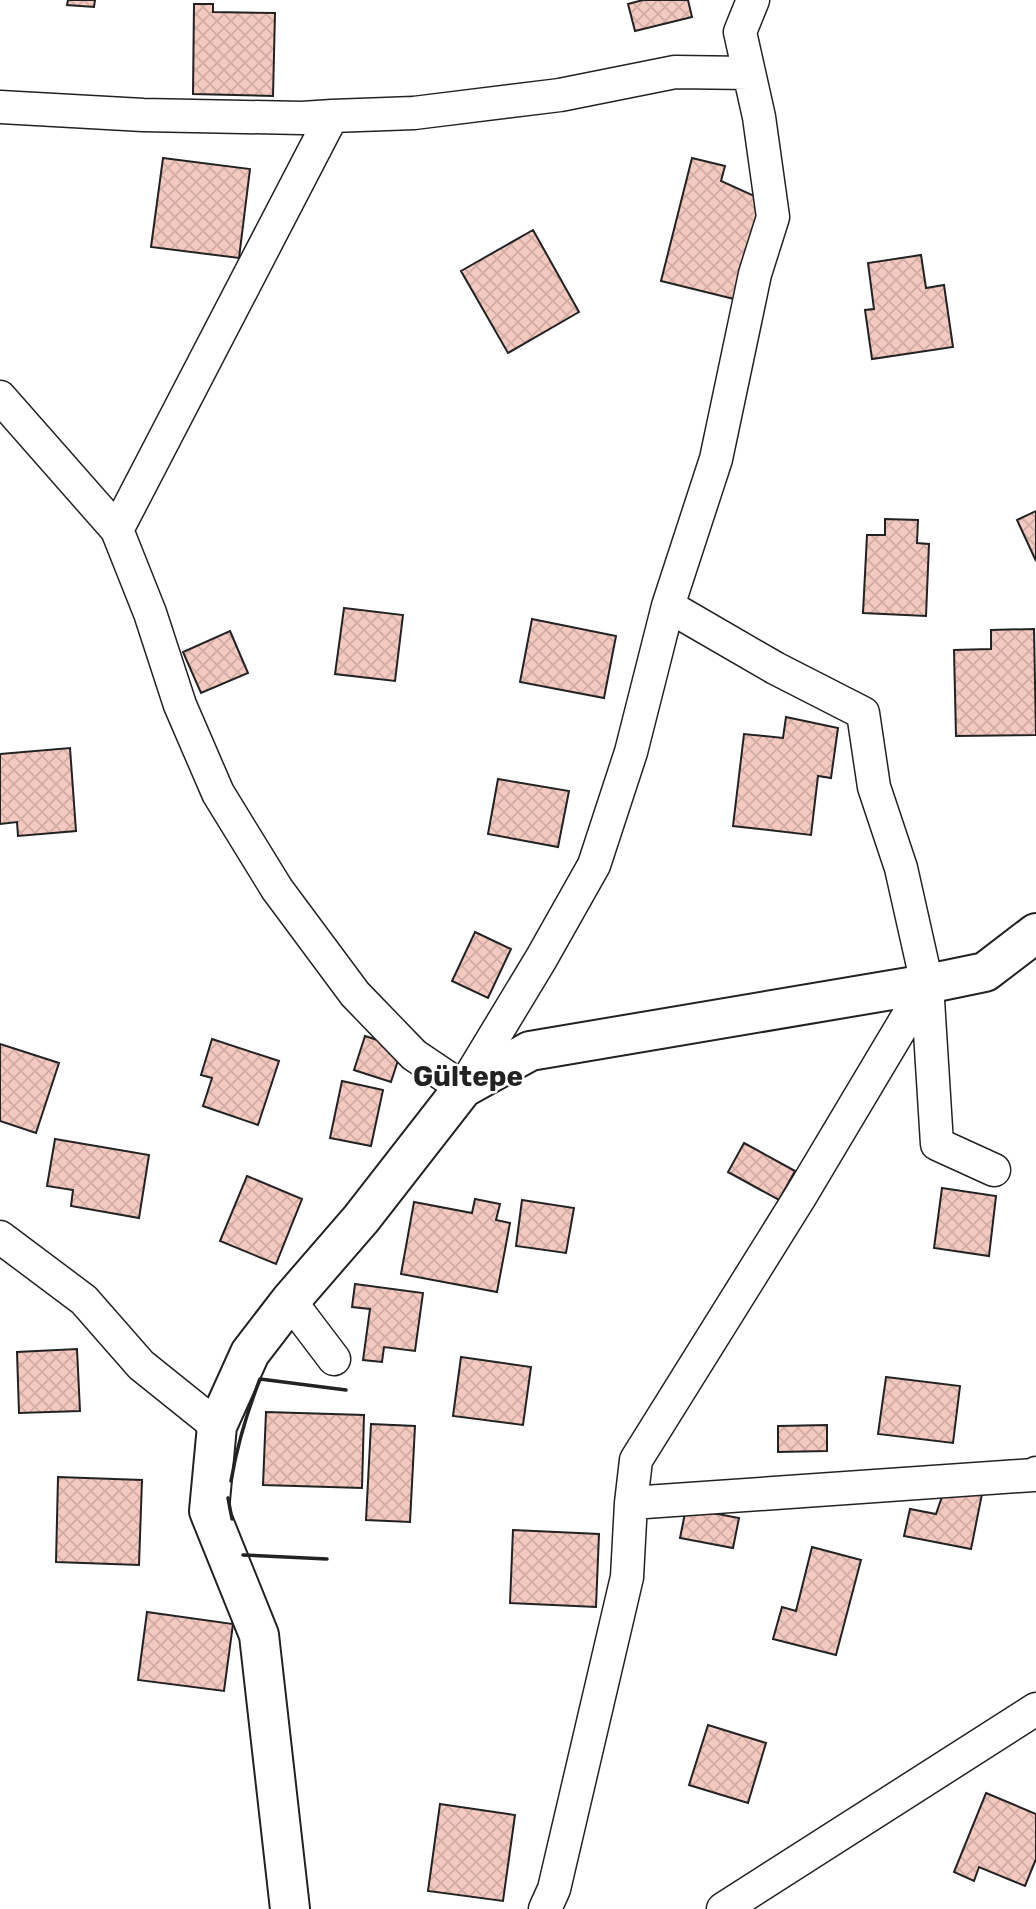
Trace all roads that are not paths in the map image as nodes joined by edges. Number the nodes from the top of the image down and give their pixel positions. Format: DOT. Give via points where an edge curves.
graph roads {
  1 [pos="753,0"];
  2 [pos="749,73"];
  3 [pos="0,107"];
  4 [pos="332,117"];
  5 [pos="0,397"];
  6 [pos="117,530"];
  7 [pos="668,606"];
  8 [pos="1036,933"];
  9 [pos="927,984"];
  10 [pos="463,1088"];
  11 [pos="994,1170"];
  12 [pos="0,1237"];
  13 [pos="290,1301"];
  14 [pos="334,1359"];
  15 [pos="217,1426"];
  16 [pos="1036,1474"];
  17 [pos="631,1503"];
  18 [pos="1036,1709"];
  19 [pos="290,1909"];
  20 [pos="545,1909"];
  21 [pos="723,1909"];
  1 -- 2 [label="street" via="740,32"];
  2 -- 4 [label="street" via="675,72 560,96 414,113"];
  2 -- 7 [label="street" via="760,117 773,218 755,274 716,459"];
  3 -- 4 [label="street" via="143,116"];
  4 -- 6 [label="street"];
  5 -- 6 [label="street"];
  6 -- 10 [label="street" via="180,705 218,793 277,888 355,994 414,1055"];
  7 -- 9 [label="street" via="863,713 874,787 901,868"];
  7 -- 10 [label="street" via="631,752 594,865"];
  8 -- 9 [label="main road" via="985,972"];
  9 -- 10 [label="main road" via="530,1051"];
  9 -- 11 [label="street" via="937,1144"];
  9 -- 17 [label="street" via="636,1460"];
  10 -- 13 [label="main road" via="362,1219"];
  12 -- 15 [label="street" via="85,1300 141,1365"];
  13 -- 14 [label="street"];
  13 -- 15 [label="main road" via="250,1353"];
  15 -- 19 [label="main road" via="209,1511 259,1635"];
  16 -- 17 [label="street"];
  17 -- 20 [label="street" via="627,1577 554,1889"];
  18 -- 21 [label="street"];
}
